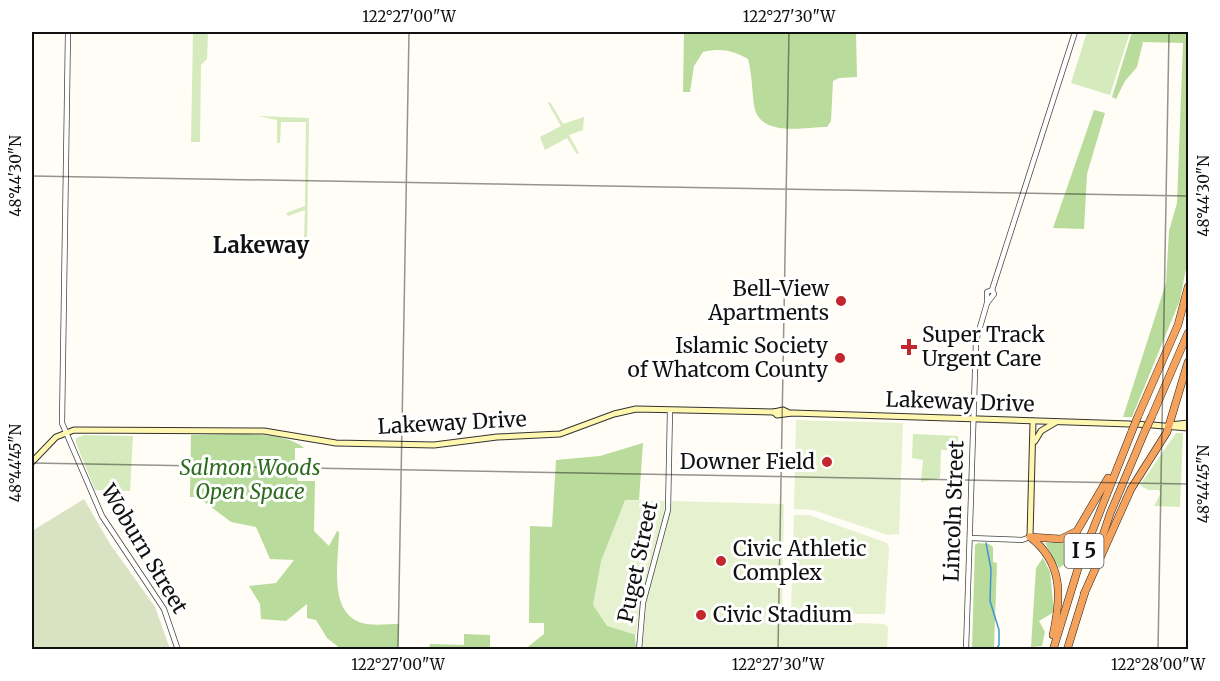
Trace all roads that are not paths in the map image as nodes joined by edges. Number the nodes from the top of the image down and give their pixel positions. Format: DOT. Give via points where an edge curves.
graph roads {
  1 [pos="68,32"];
  2 [pos="1075,32"];
  3 [pos="1188,287"];
  4 [pos="1188,333"];
  5 [pos="1188,362"];
  6 [pos="670,410"];
  7 [pos="973,418"];
  8 [pos="1033,421"];
  9 [pos="1058,422"];
  10 [pos="1188,423"];
  11 [pos="1142,424"];
  12 [pos="1152,425"];
  13 [pos="1169,425"];
  14 [pos="1131,427"];
  15 [pos="1188,428"];
  16 [pos="65,432"];
  17 [pos="1032,448"];
  18 [pos="1122,455"];
  19 [pos="32,462"];
  20 [pos="1030,537"];
  21 [pos="970,538"];
  22 [pos="1084,594"];
  23 [pos="178,650"];
  24 [pos="639,650"];
  25 [pos="966,650"];
  26 [pos="1052,650"];
  27 [pos="1066,650"];
  1 -- 16 [label="street, Woburn Street" via="61,387"];
  2 -- 7 [label="street, Lincoln Street" via="992,290 987,292 976,341"];
  3 -- 11 [label="highway, I 5"];
  4 -- 11 [label="highway, I 5, bridge" via="1152,416"];
  5 -- 13 [label="highway"];
  6 -- 7 [label="main road, Lakeway Drive" via="774,412 781,416 789,413"];
  6 -- 16 [label="main road, Lakeway Drive" via="622,411 556,435 497,437 439,445 336,443 252,431"];
  6 -- 24 [label="street, Puget Street" via="668,510 643,603"];
  7 -- 8 [label="main road, Lakeway Drive"];
  7 -- 21 [label="street, Lincoln Street"];
  8 -- 9 [label="main road, Lakeway Drive"];
  8 -- 17 [label="main road"];
  9 -- 14 [label="main road, Lakeway Drive"];
  9 -- 17 [label="main road" via="1039,434"];
  10 -- 13 [label="main road"];
  11 -- 14 [label="highway, I 5, bridge"];
  11 -- 22 [label="highway, I 5"];
  12 -- 13 [label="main road"];
  13 -- 15 [label="main road"];
  13 -- 22 [label="highway" via="1162,444 1131,489"];
  14 -- 18 [label="highway, I 5"];
  16 -- 19 [label="main road" via="38,452"];
  16 -- 23 [label="street, Woburn Street" via="102,516 164,609"];
  17 -- 20 [label="main road"];
  18 -- 20 [label="highway" via="1077,531 1056,540"];
  18 -- 26 [label="highway, I 5" via="1080,562"];
  20 -- 21 [label="street"];
  20 -- 26 [label="highway" via="1048,556 1058,576 1059,609"];
  21 -- 25 [label="street, Lincoln Street"];
  22 -- 27 [label="highway, I 5"];
}
